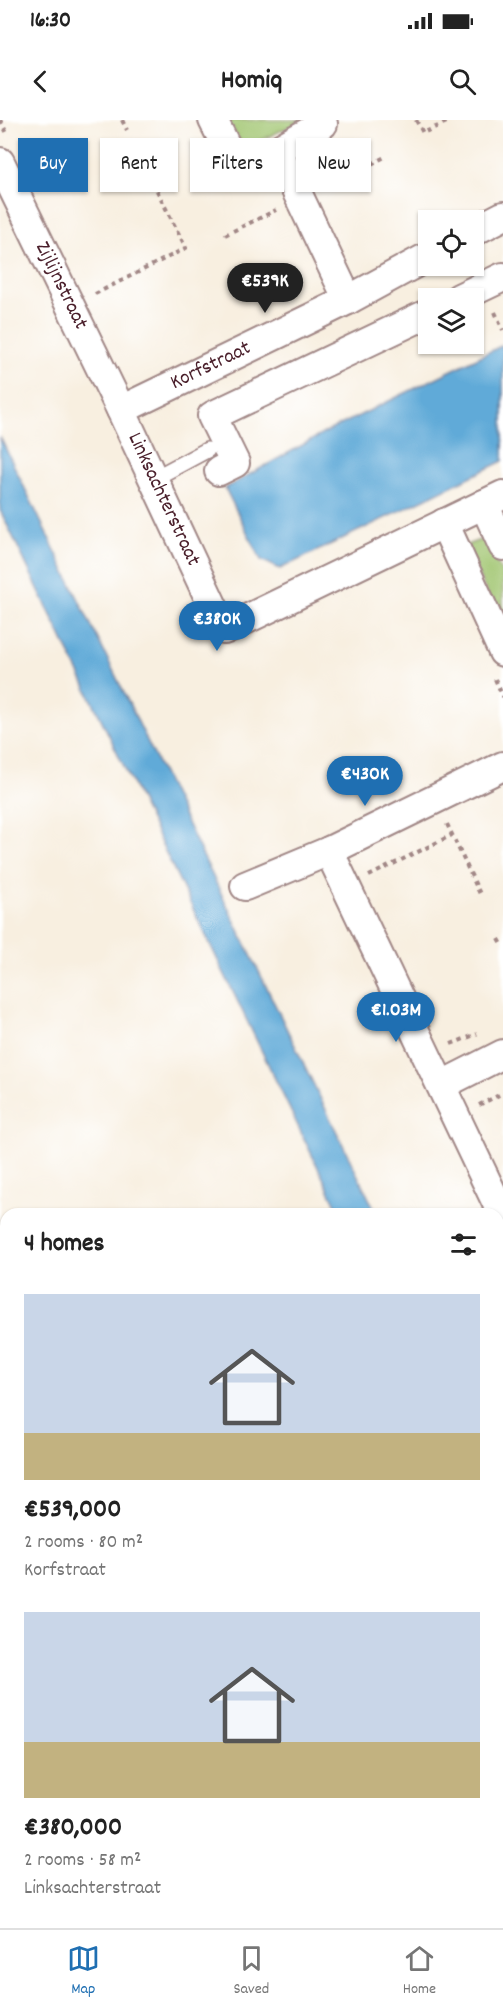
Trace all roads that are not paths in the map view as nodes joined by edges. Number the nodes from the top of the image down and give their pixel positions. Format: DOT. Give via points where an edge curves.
graph roads {
  1 [pos="213,120"];
  2 [pos="322,120"];
  3 [pos="222,138"];
  4 [pos="284,146"];
  5 [pos="0,162"];
  6 [pos="284,165"];
  7 [pos="503,216"];
  8 [pos="484,226"];
  9 [pos="418,262"];
  10 [pos="503,277"];
  11 [pos="480,288"];
  12 [pos="348,300"];
  13 [pos="418,318"];
  14 [pos="121,410"];
  15 [pos="213,460"];
  16 [pos="153,479"];
  17 [pos="494,499"];
  18 [pos="444,523"];
  19 [pos="503,546"];
  20 [pos="503,652"];
  21 [pos="503,766"];
  22 [pos="329,851"];
  23 [pos="245,886"];
  24 [pos="503,1054"];
  25 [pos="442,1085"];
  26 [pos="499,1208"];
  1 -- 3 [label="street"];
  2 -- 4 [label="street" via="323,124"];
  5 -- 14 [label="street, Zijlijnstraat"];
  6 -- 12 [label="street"];
  7 -- 8 [label="street"];
  9 -- 12 [label="street, Korfstraat"];
  10 -- 11 [label="street"];
  12 -- 14 [label="street, Korfstraat"];
  13 -- 15 [label="street" via="212,416 235,464"];
  14 -- 16 [label="street, Linksachterstraat"];
  15 -- 16 [label="lane"];
  16 -- 18 [label="street, Linksachterstraat" via="224,630"];
  17 -- 18 [label="street"];
  17 -- 19 [label="street"];
  18 -- 20 [label="street"];
  21 -- 22 [label="street"];
  22 -- 23 [label="street"];
  22 -- 25 [label="street"];
  24 -- 25 [label="street"];
  25 -- 26 [label="street"];
}
